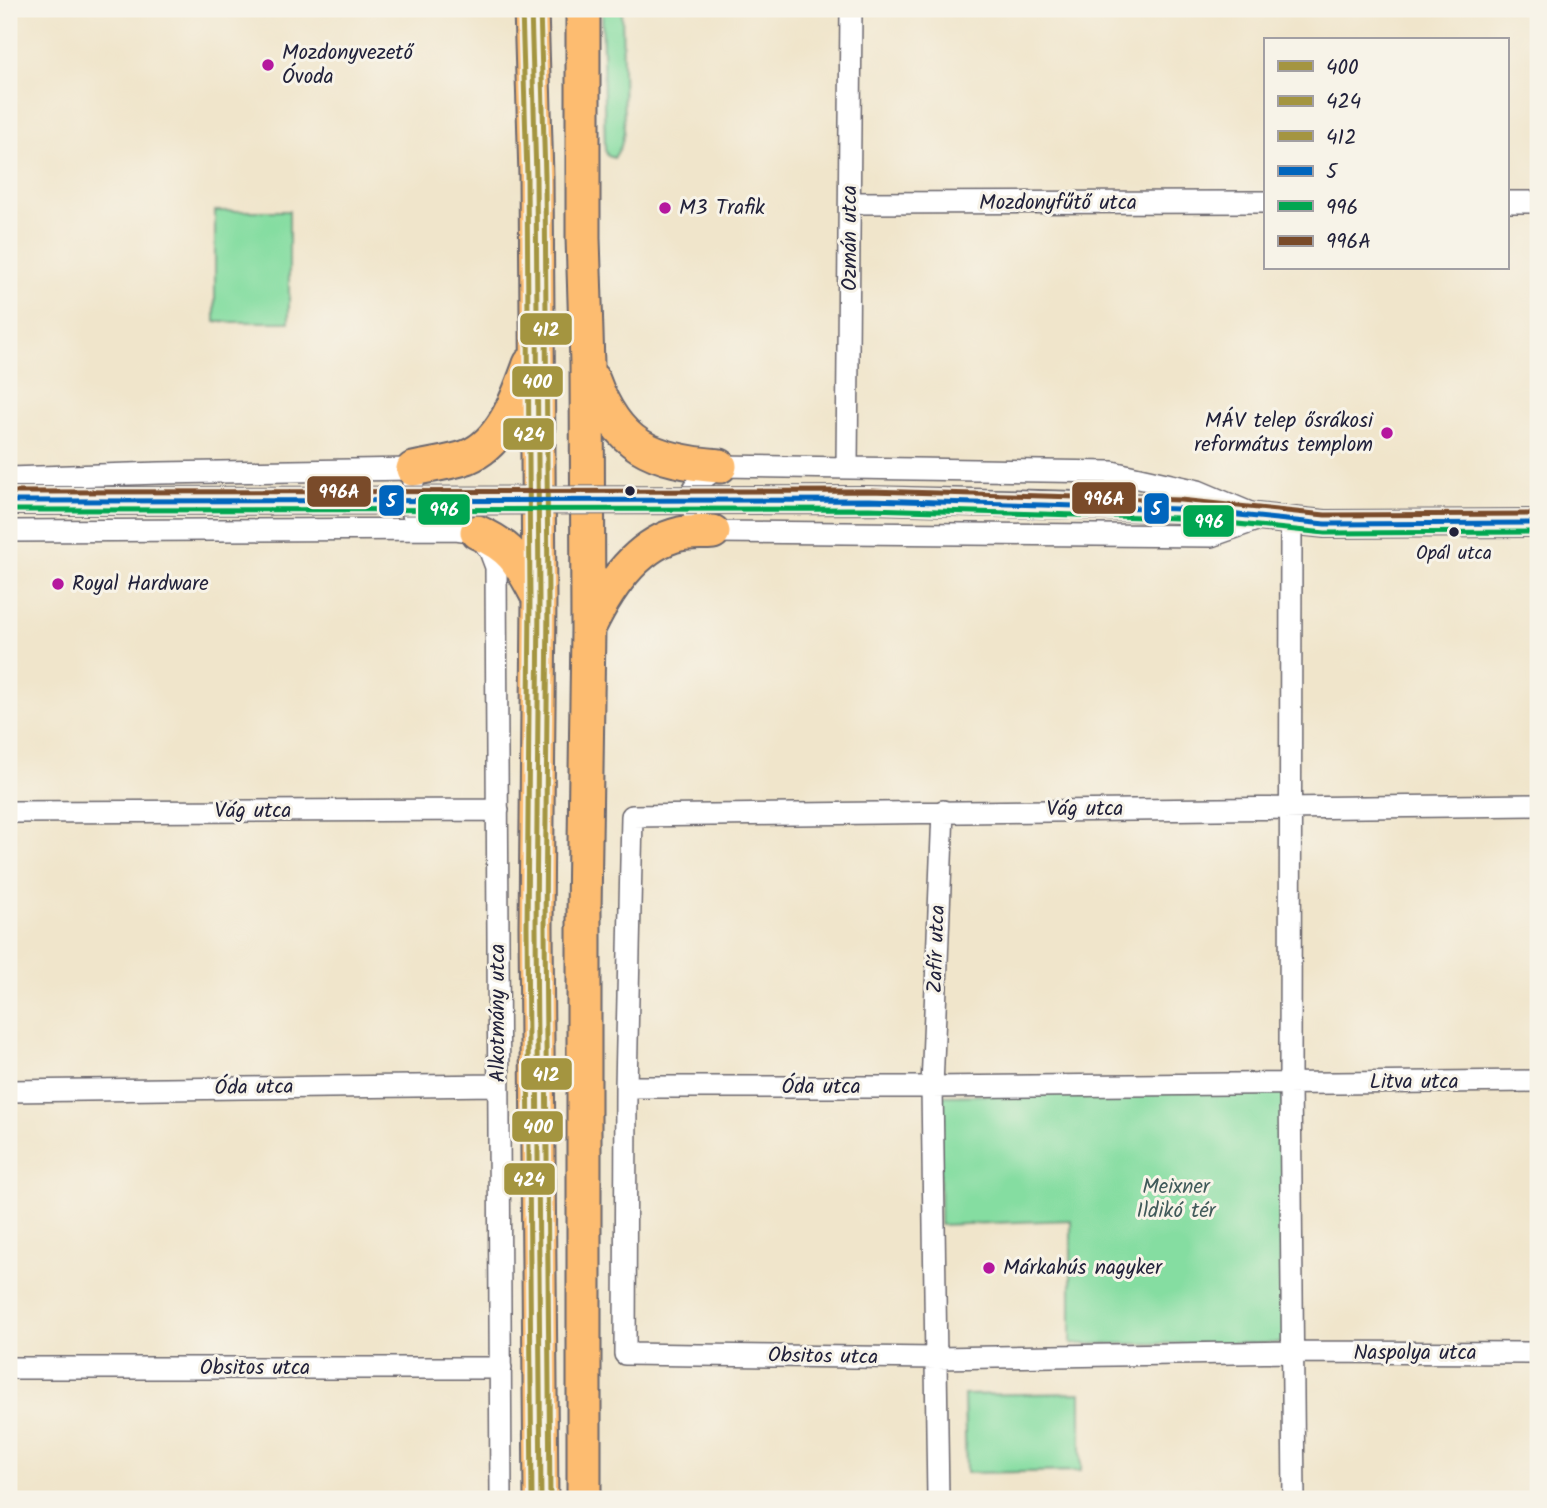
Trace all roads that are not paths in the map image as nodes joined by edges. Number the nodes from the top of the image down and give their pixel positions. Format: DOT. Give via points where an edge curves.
graph roads {
  1 [pos="531,9"];
  2 [pos="583,9"];
  3 [pos="851,9"];
  4 [pos="1264,202"];
  5 [pos="1508,202"];
  6 [pos="1538,202"];
  7 [pos="850,203"];
  8 [pos="536,349"];
  9 [pos="587,364"];
  10 [pos="720,466"];
  11 [pos="847,467"];
  12 [pos="413,469"];
  13 [pos="9,478"];
  14 [pos="9,501"];
  15 [pos="1262,518"];
  16 [pos="1291,522"];
  17 [pos="1538,523"];
  18 [pos="413,527"];
  19 [pos="9,531"];
  20 [pos="477,532"];
  21 [pos="713,533"];
  22 [pos="539,600"];
  23 [pos="588,629"];
  24 [pos="1538,806"];
  25 [pos="1289,808"];
  26 [pos="498,810"];
  27 [pos="943,810"];
  28 [pos="9,812"];
  29 [pos="1538,1081"];
  30 [pos="1290,1083"];
  31 [pos="498,1085"];
  32 [pos="626,1087"];
  33 [pos="932,1087"];
  34 [pos="9,1090"];
  35 [pos="1292,1352"];
  36 [pos="1538,1353"];
  37 [pos="937,1358"];
  38 [pos="9,1367"];
  39 [pos="501,1368"];
  40 [pos="501,1499"];
  41 [pos="541,1499"];
  42 [pos="584,1499"];
  43 [pos="938,1499"];
  44 [pos="1294,1499"];
  1 -- 8 [label="main road"];
  2 -- 9 [label="main road"];
  3 -- 7 [label="street, Ozmán utca"];
  4 -- 7 [label="street, Mozdonyfűtő utca"];
  5 -- 6 [label="street"];
  7 -- 11 [label="street, Ozmán utca"];
  8 -- 12 [label="main road" via="497,432 468,456"];
  8 -- 22 [label="main road"];
  9 -- 10 [label="main road" via="610,419 623,434 676,462"];
  9 -- 23 [label="main road"];
  10 -- 11 [label="street"];
  10 -- 21 [label="street" via="698,482 689,497 695,516"];
  11 -- 15 [label="street" via="1112,472 1198,491"];
  12 -- 13 [label="street"];
  12 -- 18 [label="street"];
  14 -- 15 [label="street, bridge" via="869,500 1180,509"];
  15 -- 16 [label="street"];
  15 -- 21 [label="street" via="1211,536"];
  16 -- 17 [label="street"];
  16 -- 25 [label="street"];
  18 -- 19 [label="street"];
  18 -- 20 [label="street"];
  20 -- 22 [label="main road" via="519,560"];
  20 -- 26 [label="street, Alkotmány utca" via="496,567"];
  21 -- 23 [label="main road" via="680,534 639,556 603,599"];
  22 -- 41 [label="main road" via="536,927"];
  23 -- 42 [label="main road"];
  24 -- 25 [label="street, Vág utca"];
  25 -- 27 [label="street, Vág utca"];
  25 -- 30 [label="street"];
  26 -- 28 [label="street, Vág utca"];
  26 -- 31 [label="street, Alkotmány utca"];
  27 -- 32 [label="street, Vág utca" via="632,816"];
  27 -- 33 [label="street, Zafír utca"];
  29 -- 30 [label="street, Litva utca"];
  30 -- 33 [label="street"];
  30 -- 35 [label="street"];
  31 -- 34 [label="street, Óda utca"];
  31 -- 39 [label="street, Alkotmány utca"];
  32 -- 33 [label="street, Óda utca"];
  32 -- 37 [label="street, Obsitos utca" via="625,1354"];
  33 -- 37 [label="street"];
  35 -- 36 [label="street, Naspolya utca"];
  35 -- 37 [label="street"];
  35 -- 44 [label="street"];
  37 -- 43 [label="street"];
  38 -- 39 [label="street, Obsitos utca"];
  39 -- 40 [label="street, Alkotmány utca"];
}
